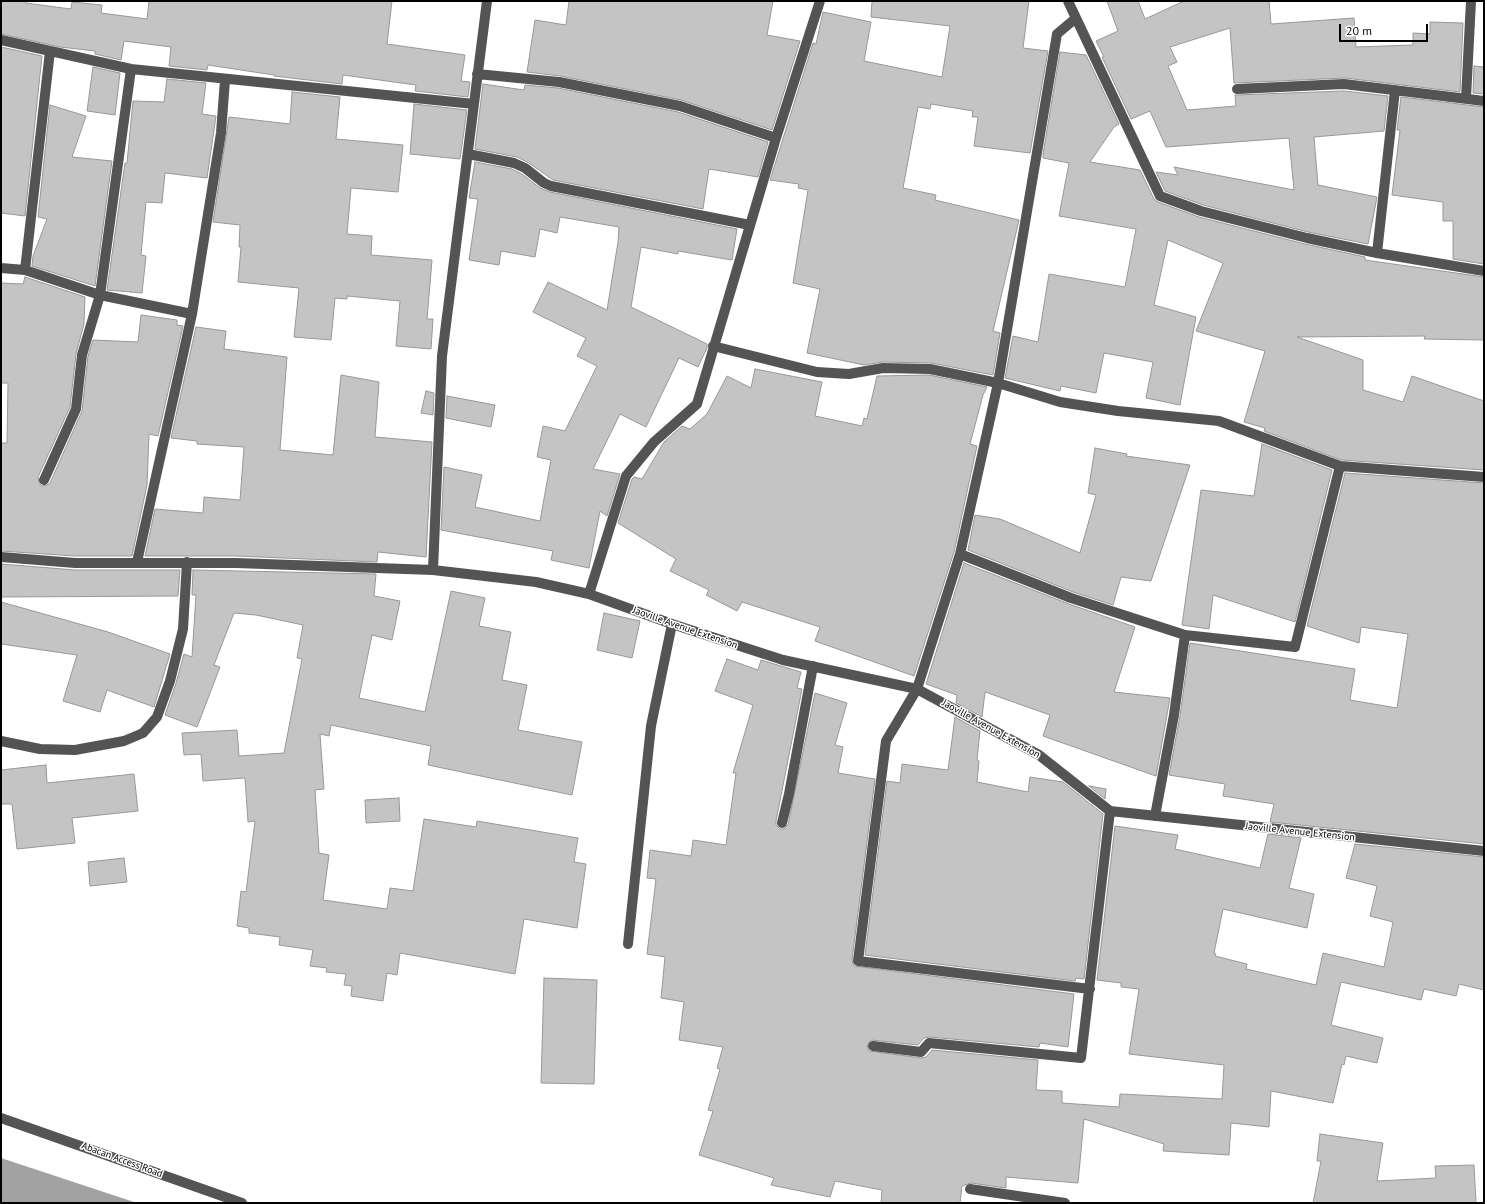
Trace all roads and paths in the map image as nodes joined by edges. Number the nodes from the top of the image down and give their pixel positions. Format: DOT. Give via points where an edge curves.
graph roads {
  1 [pos="487,1"];
  2 [pos="820,1"];
  3 [pos="1068,1"];
  4 [pos="1471,1"];
  5 [pos="1076,18"];
  6 [pos="1,40"];
  7 [pos="50,50"];
  8 [pos="131,69"];
  9 [pos="477,74"];
  10 [pos="225,80"];
  11 [pos="1237,89"];
  12 [pos="1395,90"];
  13 [pos="1466,98"];
  14 [pos="1484,101"];
  15 [pos="474,104"];
  16 [pos="776,138"];
  17 [pos="468,154"];
  18 [pos="750,225"];
  19 [pos="1377,253"];
  20 [pos="1,268"];
  21 [pos="24,270"];
  22 [pos="1484,270"];
  23 [pos="100,295"];
  24 [pos="192,314"];
  25 [pos="713,346"];
  26 [pos="998,383"];
  27 [pos="1340,466"];
  28 [pos="1484,478"];
  29 [pos="44,480"];
  30 [pos="960,554"];
  31 [pos="1,557"];
  32 [pos="137,562"];
  33 [pos="187,562"];
  34 [pos="433,570"];
  35 [pos="589,594"];
  36 [pos="672,624"];
  37 [pos="1185,635"];
  38 [pos="813,666"];
  39 [pos="917,689"];
  40 [pos="1,740"];
  41 [pos="1110,811"];
  42 [pos="1155,816"];
  43 [pos="782,823"];
  44 [pos="1484,851"];
  45 [pos="628,944"];
  46 [pos="1090,988"];
  47 [pos="873,1046"];
  48 [pos="1,1118"];
  49 [pos="970,1189"];
  50 [pos="242,1203"];
  51 [pos="1065,1203"];
  1 -- 9 [label="street"];
  2 -- 16 [label="street"];
  3 -- 5 [label="street"];
  4 -- 13 [label="street"];
  5 -- 19 [label="street" via="1160,196 1238,222"];
  5 -- 26 [label="street" via="1057,34"];
  6 -- 7 [label="street"];
  7 -- 8 [label="street"];
  7 -- 21 [label="street"];
  8 -- 10 [label="street"];
  8 -- 23 [label="street"];
  9 -- 15 [label="street"];
  9 -- 16 [label="street" via="559,82 680,106"];
  10 -- 15 [label="street"];
  10 -- 24 [label="street" via="220,141"];
  11 -- 12 [label="street" via="1344,84"];
  12 -- 13 [label="street"];
  12 -- 19 [label="street"];
  13 -- 14 [label="street"];
  15 -- 17 [label="street"];
  16 -- 18 [label="street"];
  17 -- 18 [label="street" via="514,164 552,186"];
  17 -- 34 [label="street" via="442,356"];
  18 -- 25 [label="street"];
  19 -- 22 [label="street"];
  20 -- 21 [label="street"];
  21 -- 23 [label="street"];
  23 -- 24 [label="street"];
  23 -- 29 [label="street" via="82,355 76,409"];
  24 -- 32 [label="street"];
  25 -- 26 [label="street" via="816,372 849,374 883,368 923,368"];
  25 -- 35 [label="street" via="697,404 654,442 626,476"];
  26 -- 27 [label="street" via="1060,402 1118,412 1219,421"];
  26 -- 30 [label="street"];
  27 -- 28 [label="street"];
  27 -- 37 [label="street" via="1295,647"];
  30 -- 37 [label="street" via="1071,598"];
  30 -- 39 [label="street"];
  31 -- 32 [label="street, Jaoville Avenue Extension" via="75,563"];
  32 -- 33 [label="street, Jaoville Avenue Extension"];
  33 -- 34 [label="street, Jaoville Avenue Extension"];
  33 -- 40 [label="street" via="183,629 170,681 157,717 143,733 124,741 75,750 40,749"];
  34 -- 35 [label="street, Jaoville Avenue Extension" via="536,582"];
  35 -- 36 [label="street, Jaoville Avenue Extension"];
  36 -- 38 [label="street, Jaoville Avenue Extension" via="783,660"];
  36 -- 45 [label="street" via="651,726"];
  37 -- 42 [label="street" via="1174,715"];
  38 -- 39 [label="street, Jaoville Avenue Extension"];
  38 -- 43 [label="street" via="790,794"];
  39 -- 41 [label="street, Jaoville Avenue Extension" via="1039,755"];
  39 -- 46 [label="street" via="886,741 858,961"];
  41 -- 42 [label="street, Jaoville Avenue Extension"];
  41 -- 46 [label="street"];
  42 -- 44 [label="street, Jaoville Avenue Extension"];
  46 -- 47 [label="street" via="1080,1058 929,1043 921,1052"];
  48 -- 50 [label="street, Abacan Access Road"];
  49 -- 51 [label="street"];
}
